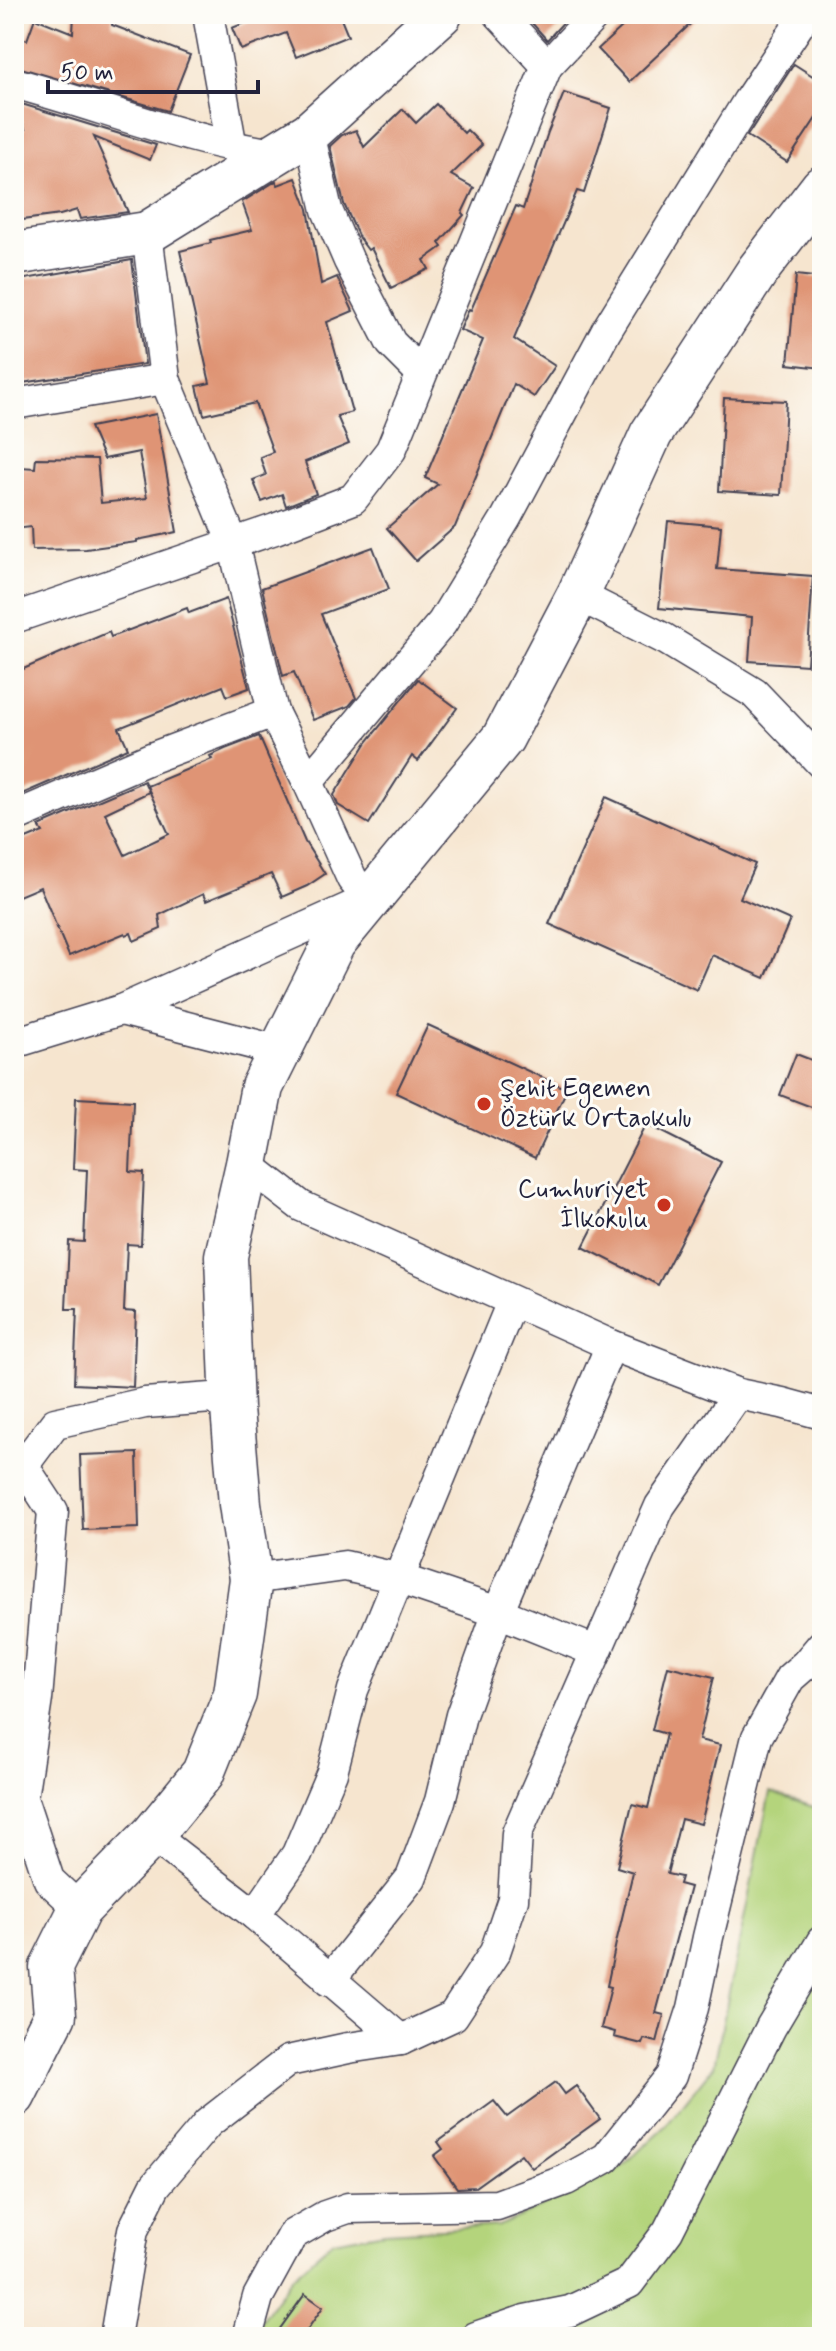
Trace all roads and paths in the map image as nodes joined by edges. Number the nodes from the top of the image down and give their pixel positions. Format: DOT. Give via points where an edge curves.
graph roads {
  1 [pos="208,14"];
  2 [pos="441,14"];
  3 [pos="499,14"];
  4 [pos="596,14"];
  5 [pos="806,14"];
  6 [pos="547,66"];
  7 [pos="14,83"];
  8 [pos="309,133"];
  9 [pos="232,148"];
  10 [pos="274,154"];
  11 [pos="822,187"];
  12 [pos="147,233"];
  13 [pos="14,254"];
  14 [pos="421,373"];
  15 [pos="165,379"];
  16 [pos="14,404"];
  17 [pos="233,543"];
  18 [pos="578,595"];
  19 [pos="14,618"];
  20 [pos="273,712"];
  21 [pos="822,764"];
  22 [pos="308,782"];
  23 [pos="14,817"];
  24 [pos="369,899"];
  25 [pos="121,1010"];
  26 [pos="14,1043"];
  27 [pos="280,1051"];
  28 [pos="247,1164"];
  29 [pos="512,1302"];
  30 [pos="611,1345"];
  31 [pos="738,1394"];
  32 [pos="232,1409"];
  33 [pos="821,1413"];
  34 [pos="19,1472"];
  35 [pos="397,1578"];
  36 [pos="251,1579"];
  37 [pos="498,1612"];
  38 [pos="595,1651"];
  39 [pos="817,1665"];
  40 [pos="18,1796"];
  41 [pos="152,1835"];
  42 [pos="80,1909"];
  43 [pos="255,1915"];
  44 [pos="822,1941"];
  45 [pos="329,1981"];
  46 [pos="401,2040"];
  47 [pos="14,2096"];
  48 [pos="115,2337"];
  49 [pos="247,2337"];
  50 [pos="476,2337"];
  1 -- 9 [label="street"];
  2 -- 8 [label="street"];
  3 -- 6 [label="street"];
  4 -- 6 [label="street"];
  5 -- 22 [label="street" via="606,331 506,518 442,623"];
  6 -- 14 [label="street"];
  7 -- 9 [label="street"];
  8 -- 10 [label="street"];
  8 -- 14 [label="street" via="327,210 349,261 391,343"];
  9 -- 10 [label="street"];
  10 -- 12 [label="street"];
  11 -- 18 [label="street" via="758,270 651,434"];
  12 -- 13 [label="street"];
  12 -- 15 [label="street"];
  14 -- 17 [label="street" via="391,450 353,499"];
  15 -- 16 [label="street"];
  15 -- 17 [label="street"];
  17 -- 19 [label="street"];
  17 -- 20 [label="street"];
  18 -- 21 [label="street" via="754,693"];
  18 -- 24 [label="street" via="503,738"];
  20 -- 22 [label="street"];
  20 -- 23 [label="street"];
  22 -- 24 [label="street" via="352,879"];
  24 -- 25 [label="street"];
  24 -- 27 [label="street" via="334,943"];
  25 -- 26 [label="street"];
  25 -- 27 [label="street"];
  27 -- 28 [label="street" via="262,1087"];
  28 -- 29 [label="street" via="301,1206"];
  28 -- 32 [label="street" via="226,1256"];
  29 -- 30 [label="street"];
  29 -- 35 [label="street"];
  30 -- 31 [label="street"];
  30 -- 37 [label="street"];
  31 -- 33 [label="street"];
  31 -- 38 [label="street" via="660,1506"];
  32 -- 34 [label="street" via="212,1398 145,1403 55,1423"];
  32 -- 36 [label="street"];
  34 -- 40 [label="street" via="53,1511 37,1699"];
  35 -- 36 [label="street" via="345,1566"];
  35 -- 37 [label="street"];
  35 -- 43 [label="street" via="353,1690 332,1772 297,1854"];
  36 -- 41 [label="street" via="235,1694 203,1773"];
  37 -- 38 [label="street"];
  37 -- 45 [label="street" via="411,1878"];
  38 -- 46 [label="street" via="517,1833 513,1899 495,1952 453,2016"];
  39 -- 49 [label="street" via="790,1678 757,1737 693,2008 671,2076 606,2158 566,2180 497,2205 348,2208 325,2216 292,2235 258,2297"];
  40 -- 42 [label="street" via="49,1880"];
  41 -- 42 [label="street"];
  41 -- 43 [label="street"];
  42 -- 47 [label="street" via="51,1967 55,2015"];
  43 -- 45 [label="street"];
  44 -- 50 [label="street" via="771,2027 668,2231 629,2283 570,2311"];
  45 -- 46 [label="street"];
  46 -- 48 [label="street" via="288,2061 208,2123 155,2186 133,2230"];
}
